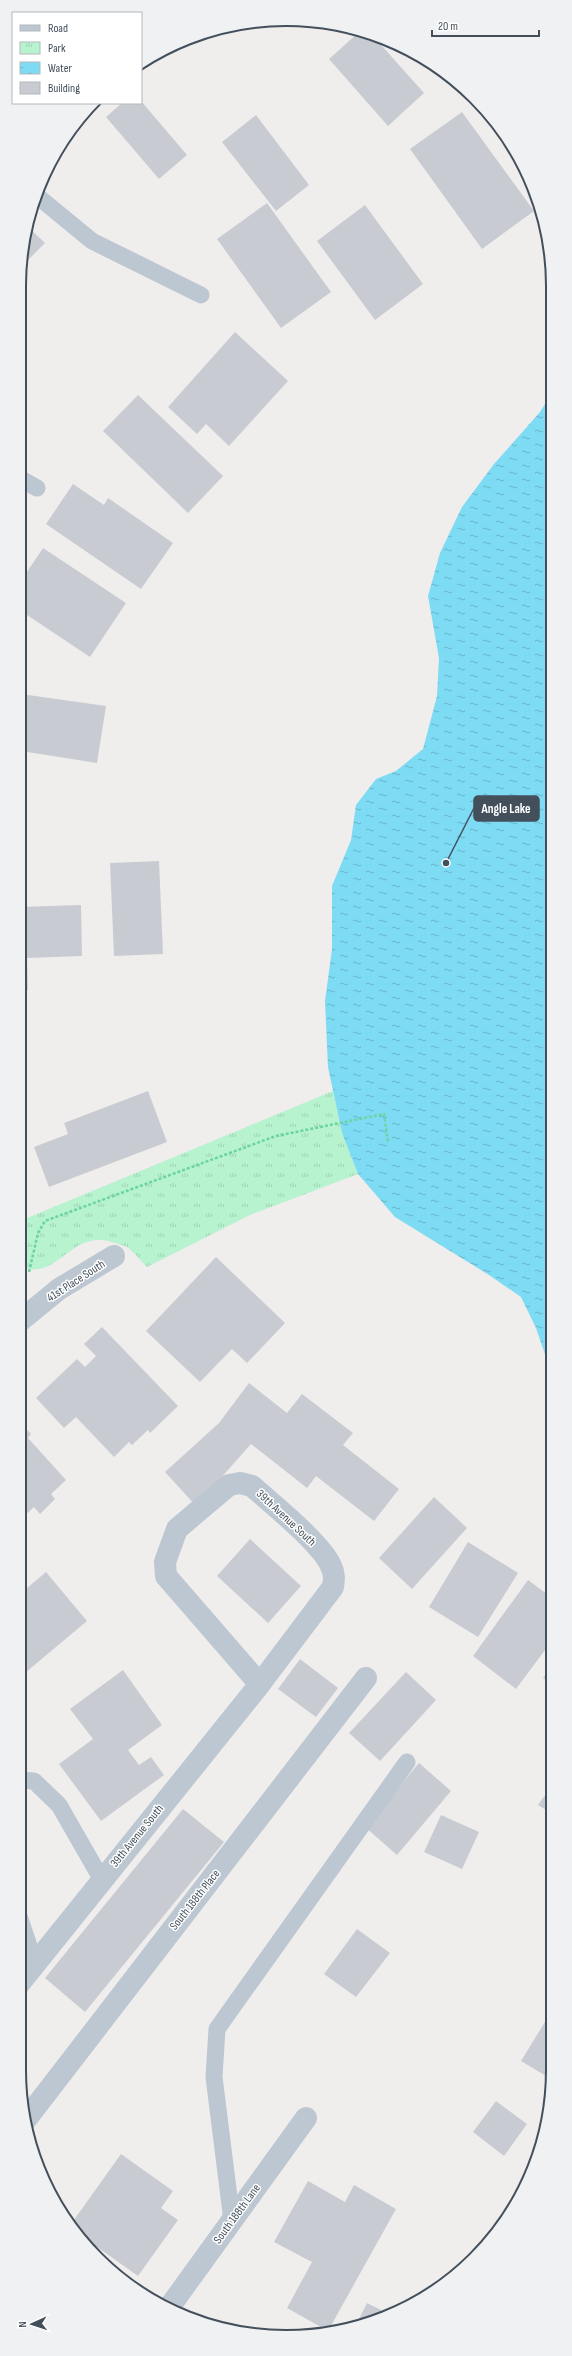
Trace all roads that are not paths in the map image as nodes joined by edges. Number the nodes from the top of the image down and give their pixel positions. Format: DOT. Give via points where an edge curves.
graph roads {
  1 [pos="41,199"];
  2 [pos="201,295"];
  3 [pos="26,482"];
  4 [pos="37,488"];
  5 [pos="114,1256"];
  6 [pos="26,1316"];
  7 [pos="366,1678"];
  8 [pos="256,1689"];
  9 [pos="407,1762"];
  10 [pos="26,1780"];
  11 [pos="102,1880"];
  12 [pos="26,1937"];
  13 [pos="35,1964"];
  14 [pos="26,1975"];
  15 [pos="30,2114"];
  16 [pos="306,2118"];
  17 [pos="232,2221"];
  18 [pos="173,2304"];
  1 -- 2 [label="lane" via="92,241"];
  3 -- 4 [label="lane"];
  5 -- 6 [label="street, 41st Place South" via="59,1290"];
  7 -- 15 [label="street, South 188th Place"];
  8 -- 8 [label="street, 39th Avenue South" via="333,1587 335,1577 332,1567 320,1550 252,1486 240,1483 229,1485 177,1529 165,1562 166,1576 257,1681"];
  8 -- 11 [label="street, 39th Avenue South"];
  9 -- 17 [label="lane" via="217,2029 214,2077"];
  10 -- 11 [label="lane" via="34,1781 59,1805"];
  11 -- 13 [label="street, 39th Avenue South"];
  12 -- 13 [label="lane"];
  13 -- 14 [label="street, 39th Avenue South"];
  16 -- 17 [label="street, South 188th Lane"];
  17 -- 18 [label="street, South 188th Lane"];
}
